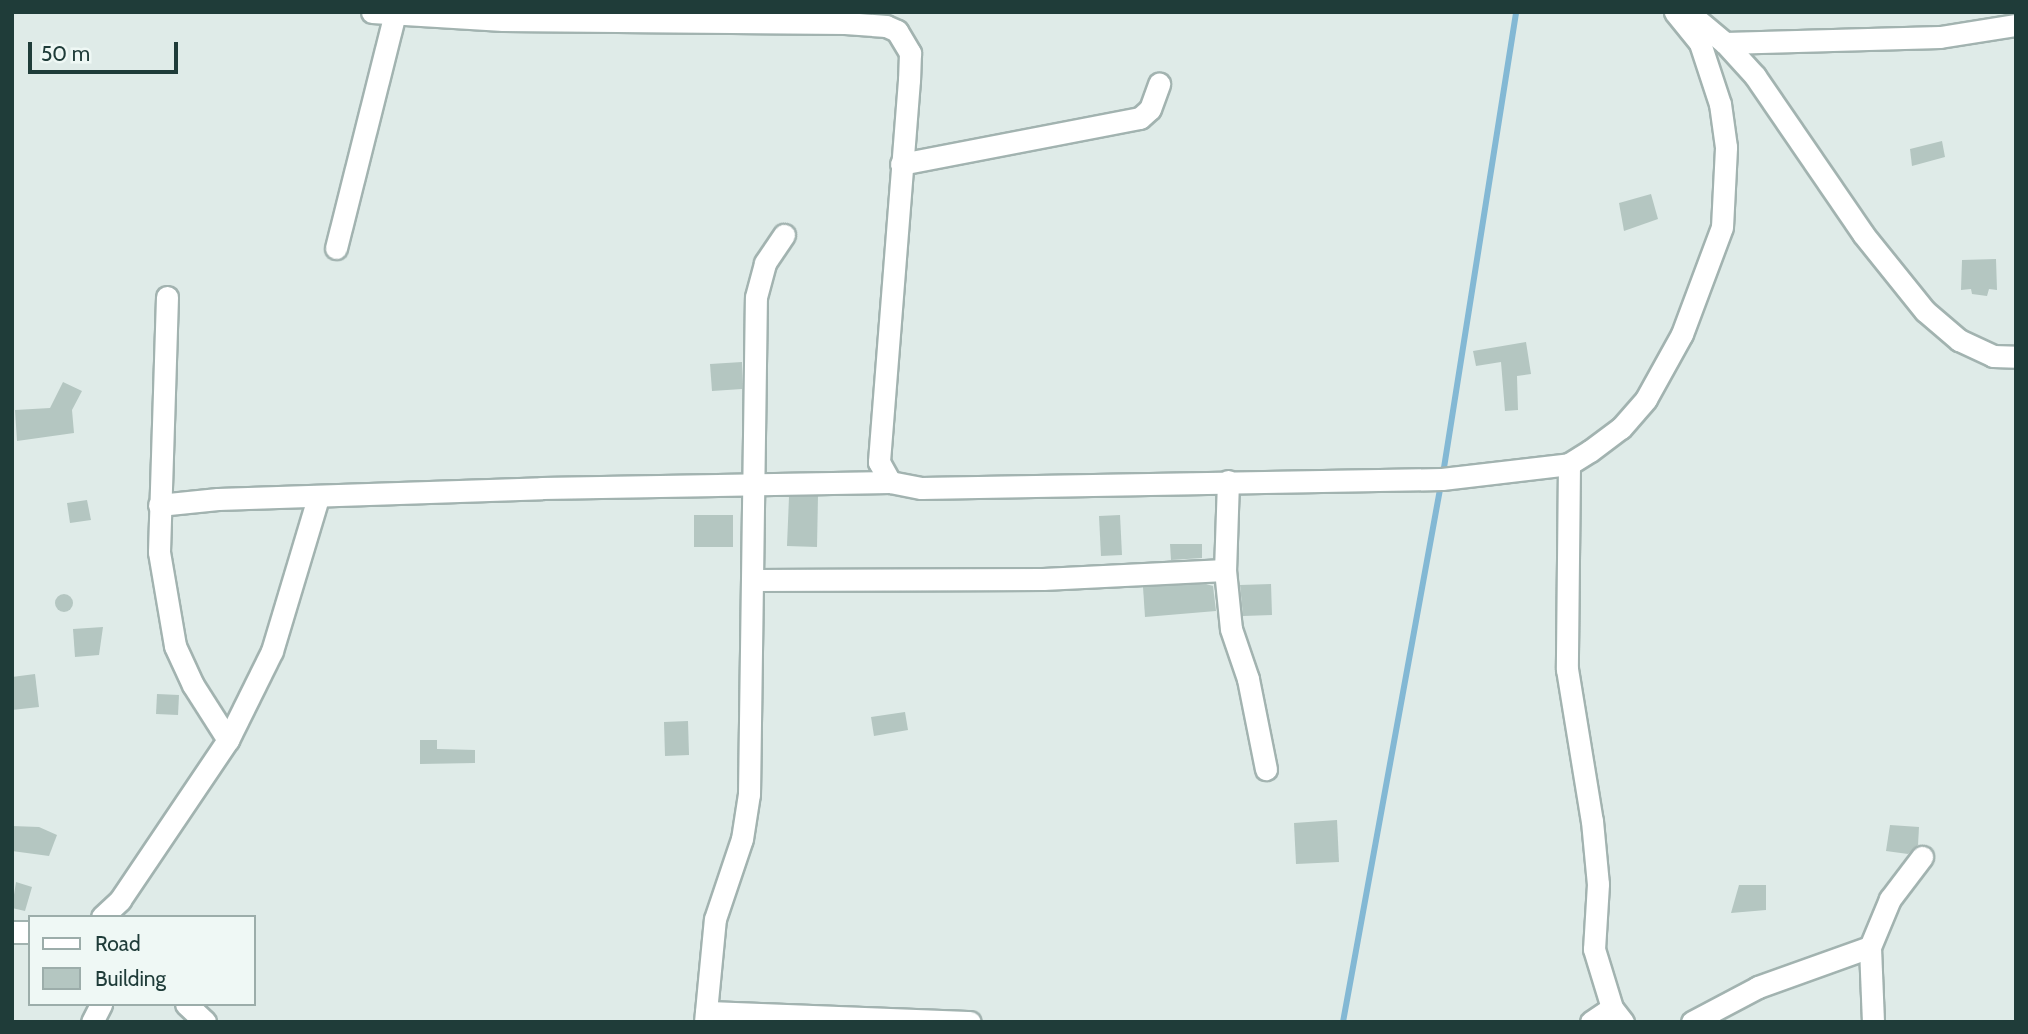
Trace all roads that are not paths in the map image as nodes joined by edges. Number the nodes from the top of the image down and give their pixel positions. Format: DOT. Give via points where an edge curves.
graph roads {
  1 [pos="372,12"];
  2 [pos="1675,12"];
  3 [pos="1688,12"];
  4 [pos="395,13"];
  5 [pos="650,16"];
  6 [pos="2016,25"];
  7 [pos="1725,43"];
  8 [pos="1158,84"];
  9 [pos="901,164"];
  10 [pos="784,235"];
  11 [pos="336,248"];
  12 [pos="167,297"];
  13 [pos="2016,357"];
  14 [pos="1569,464"];
  15 [pos="1227,481"];
  16 [pos="890,482"];
  17 [pos="755,485"];
  18 [pos="318,499"];
  19 [pos="159,505"];
  20 [pos="1225,570"];
  21 [pos="755,580"];
  22 [pos="228,740"];
  23 [pos="1266,769"];
  24 [pos="1922,857"];
  25 [pos="104,915"];
  26 [pos="1870,947"];
  27 [pos="100,1006"];
  28 [pos="188,1006"];
  29 [pos="1617,1015"];
  30 [pos="706,1017"];
  31 [pos="92,1022"];
  32 [pos="205,1022"];
  33 [pos="970,1022"];
  34 [pos="1591,1022"];
  35 [pos="1692,1022"];
  36 [pos="1873,1022"];
  1 -- 4 [label="street"];
  2 -- 14 [label="street" via="1700,43 1720,104 1726,147 1722,227 1682,334 1646,400 1621,428"];
  3 -- 7 [label="street"];
  4 -- 5 [label="street" via="503,20"];
  4 -- 11 [label="street"];
  5 -- 9 [label="street" via="845,23 897,31 910,53"];
  6 -- 7 [label="street" via="1940,37"];
  7 -- 13 [label="street" via="1755,76 1863,234 1925,311 1959,340 1993,356"];
  8 -- 9 [label="street" via="1150,108 1140,118"];
  9 -- 16 [label="street" via="879,463"];
  10 -- 17 [label="street" via="765,263 756,297"];
  12 -- 19 [label="street"];
  14 -- 15 [label="street" via="1442,480"];
  14 -- 29 [label="street" via="1567,669 1592,821 1598,884 1594,949"];
  15 -- 16 [label="street" via="921,488"];
  15 -- 20 [label="street"];
  16 -- 17 [label="street"];
  17 -- 18 [label="street" via="542,488"];
  17 -- 21 [label="street"];
  18 -- 19 [label="street" via="218,499"];
  18 -- 22 [label="street" via="272,651"];
  19 -- 22 [label="street" via="159,552 175,646"];
  20 -- 21 [label="street" via="1043,579"];
  20 -- 23 [label="street" via="1231,629 1248,679"];
  21 -- 30 [label="street" via="749,794 742,839 715,919"];
  22 -- 25 [label="street" via="120,900"];
  24 -- 26 [label="street" via="1890,899"];
  26 -- 35 [label="street" via="1758,987"];
  26 -- 36 [label="street"];
  27 -- 31 [label="street"];
  28 -- 32 [label="street"];
  29 -- 34 [label="street"];
  30 -- 33 [label="street"];
}
